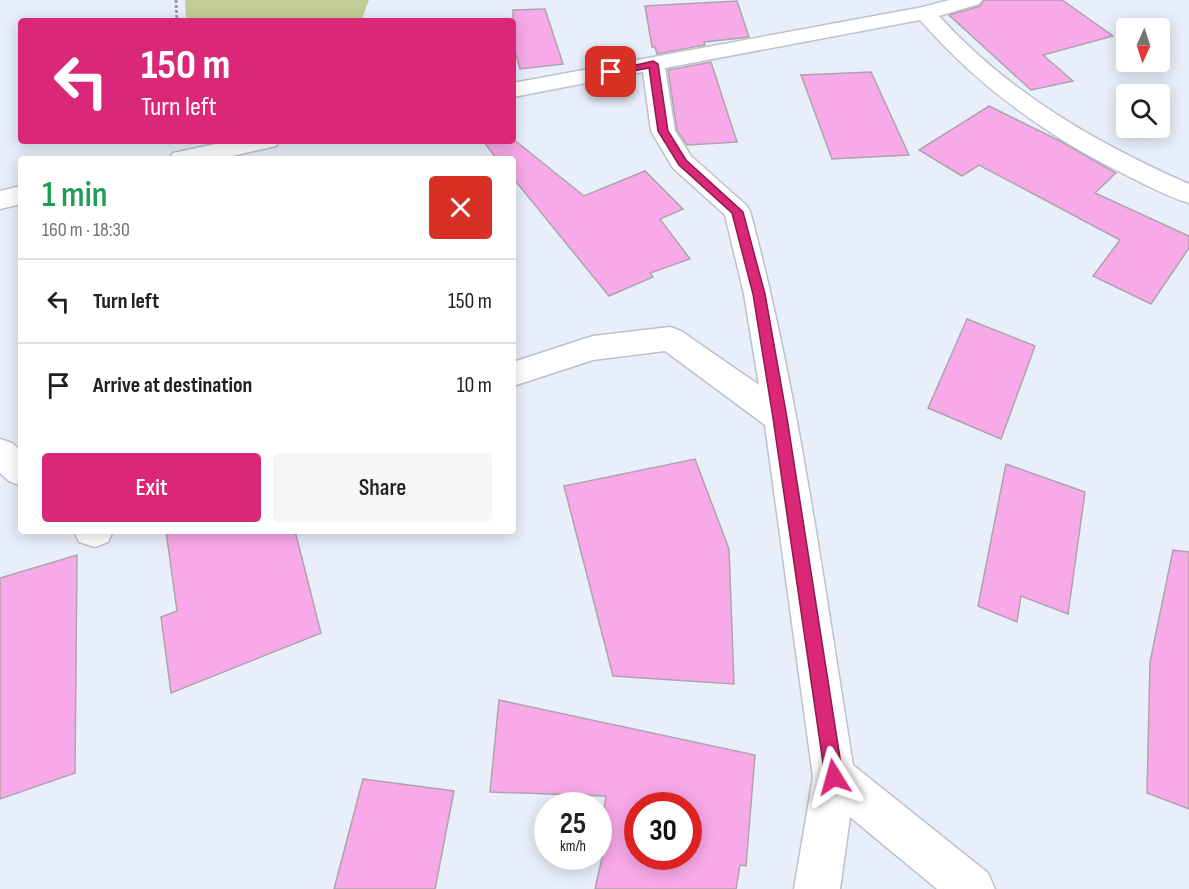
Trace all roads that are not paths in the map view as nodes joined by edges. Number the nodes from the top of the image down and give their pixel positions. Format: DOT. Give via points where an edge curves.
graph roads {
  1 [pos="972,0"];
  2 [pos="925,13"];
  3 [pos="653,64"];
  4 [pos="516,89"];
  5 [pos="253,144"];
  6 [pos="196,156"];
  7 [pos="1189,194"];
  8 [pos="18,196"];
  9 [pos="0,200"];
  10 [pos="516,373"];
  11 [pos="780,418"];
  12 [pos="0,453"];
  13 [pos="18,468"];
  14 [pos="834,777"];
  15 [pos="817,889"];
  16 [pos="972,889"];
  1 -- 2 [label="street"];
  2 -- 3 [label="street"];
  2 -- 7 [label="street" via="948,41 1000,87 1074,137"];
  3 -- 4 [label="street"];
  3 -- 11 [label="street" via="663,131 682,162 737,212 759,294"];
  5 -- 6 [label="street"];
  8 -- 9 [label="street"];
  10 -- 11 [label="street" via="593,348 670,339"];
  11 -- 14 [label="street"];
  12 -- 13 [label="street"];
  14 -- 15 [label="street"];
  14 -- 16 [label="street"];
}
